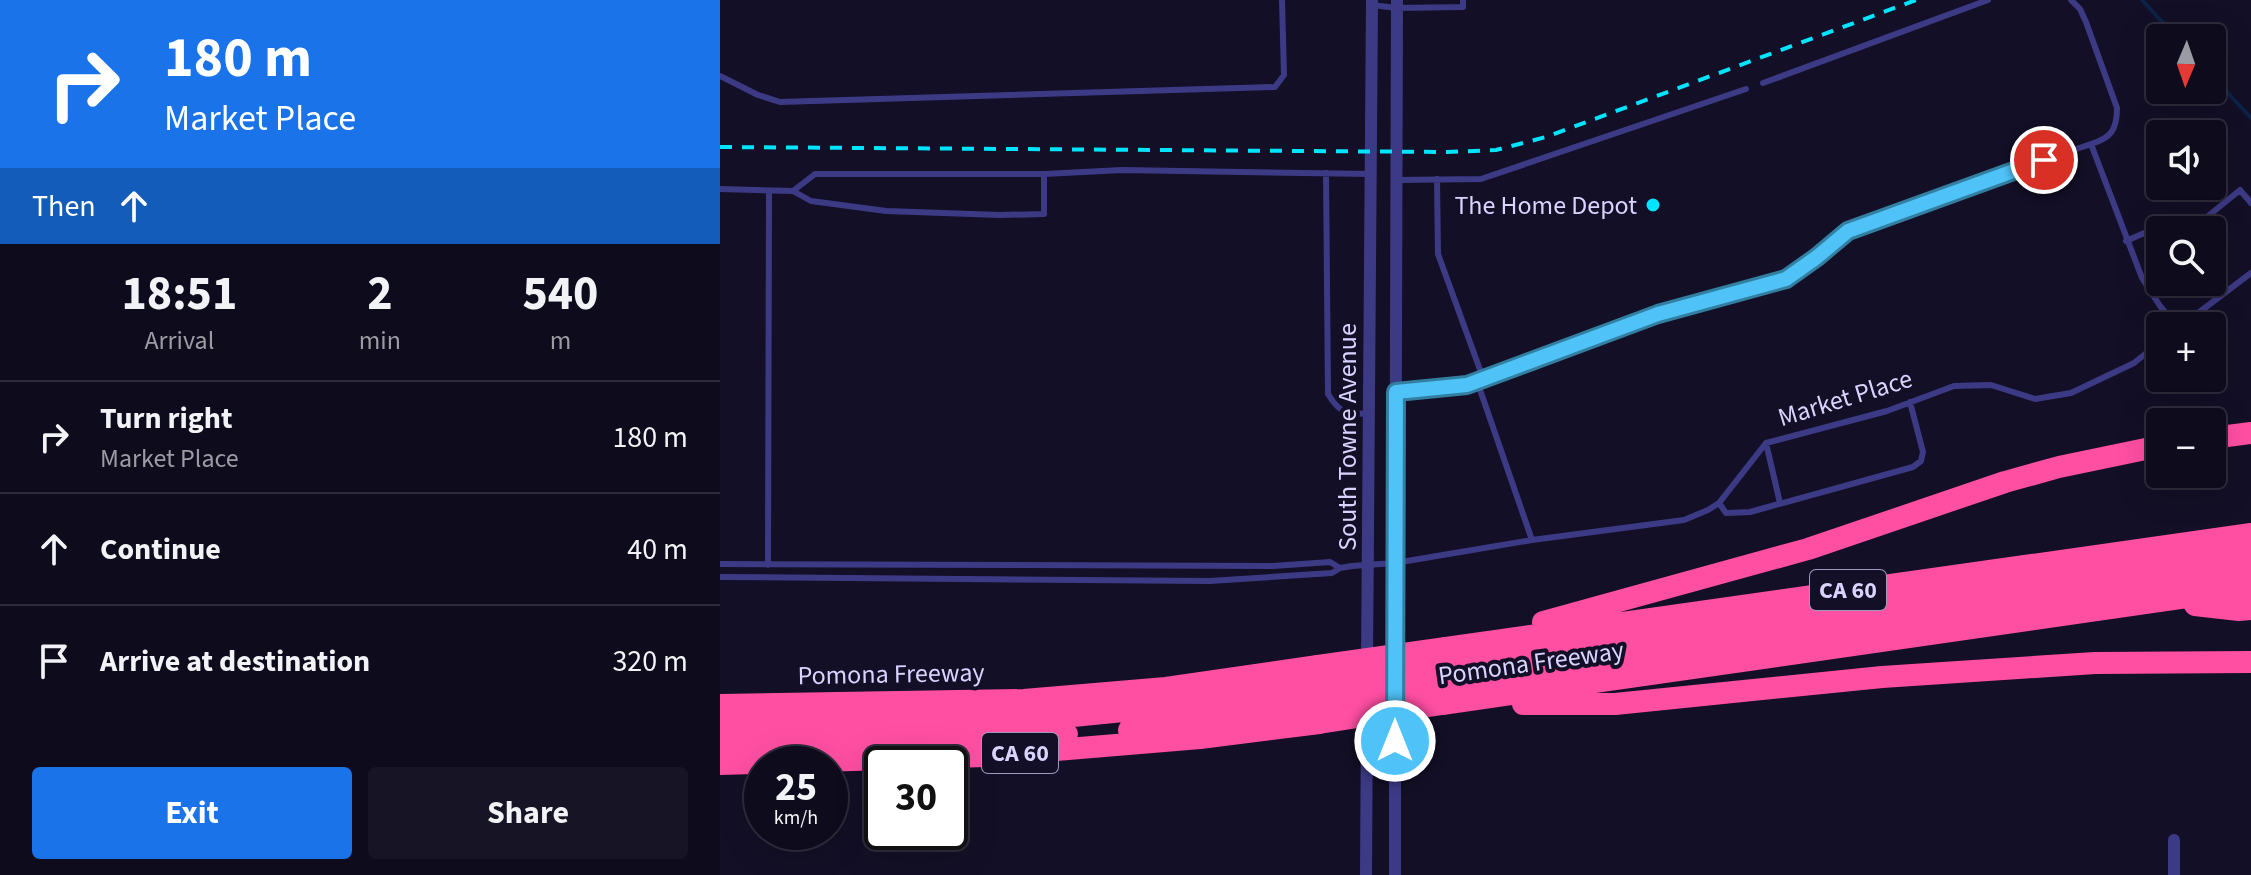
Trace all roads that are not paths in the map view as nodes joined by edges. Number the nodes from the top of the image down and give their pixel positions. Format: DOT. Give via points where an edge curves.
graph roads {
  1 [pos="1282,0"];
  2 [pos="1463,0"];
  3 [pos="1988,0"];
  4 [pos="2071,0"];
  5 [pos="1372,3"];
  6 [pos="1397,4"];
  7 [pos="720,76"];
  8 [pos="1763,83"];
  9 [pos="1746,89"];
  10 [pos="2091,144"];
  11 [pos="1326,173"];
  12 [pos="1044,174"];
  13 [pos="1371,174"];
  14 [pos="1437,179"];
  15 [pos="1397,180"];
  16 [pos="720,189"];
  17 [pos="769,191"];
  18 [pos="793,191"];
  19 [pos="2251,203"];
  20 [pos="2208,216"];
  21 [pos="2146,232"];
  22 [pos="2126,241"];
  23 [pos="2251,273"];
  24 [pos="2166,312"];
  25 [pos="2198,312"];
  26 [pos="2146,353"];
  27 [pos="1480,380"];
  28 [pos="1396,392"];
  29 [pos="1910,402"];
  30 [pos="1369,414"];
  31 [pos="2251,433"];
  32 [pos="2226,436"];
  33 [pos="1766,443"];
  34 [pos="2146,449"];
  35 [pos="1719,503"];
  36 [pos="1780,503"];
  37 [pos="2251,531"];
  38 [pos="1532,540"];
  39 [pos="2251,551"];
  40 [pos="1368,563"];
  41 [pos="1395,563"];
  42 [pos="720,564"];
  43 [pos="768,565"];
  44 [pos="1340,568"];
  45 [pos="2251,568"];
  46 [pos="720,577"];
  47 [pos="2251,588"];
  48 [pos="2162,602"];
  49 [pos="2251,609"];
  50 [pos="2161,662"];
  51 [pos="2251,662"];
  52 [pos="2251,670"];
  53 [pos="1444,677"];
  54 [pos="1318,695"];
  55 [pos="720,705"];
  56 [pos="720,727"];
  57 [pos="720,743"];
  58 [pos="720,764"];
  59 [pos="2174,840"];
  60 [pos="1366,875"];
  61 [pos="1395,875"];
  62 [pos="2174,875"];
  1 -- 7 [label="lane" via="1284,75 1275,87 780,102"];
  2 -- 6 [label="lane" via="1463,7"];
  3 -- 8 [label="lane"];
  4 -- 10 [label="lane" via="2086,22 2117,108 2112,133"];
  5 -- 6 [label="lane"];
  5 -- 13 [label="street, South Towne Avenue"];
  6 -- 15 [label="street, South Towne Avenue"];
  9 -- 14 [label="lane" via="1481,179"];
  10 -- 22 [label="lane"];
  10 -- 27 [label="lane" via="1848,231 1786,279 1658,314"];
  11 -- 12 [label="lane"];
  11 -- 13 [label="lane"];
  11 -- 30 [label="lane" via="1328,394 1337,409"];
  12 -- 18 [label="lane" via="815,174"];
  12 -- 18 [label="lane" via="1044,214 886,211 811,201"];
  13 -- 30 [label="street, South Towne Avenue"];
  14 -- 15 [label="lane"];
  14 -- 27 [label="lane" via="1438,254"];
  15 -- 28 [label="street, South Towne Avenue"];
  16 -- 17 [label="lane"];
  17 -- 18 [label="lane"];
  17 -- 43 [label="lane"];
  19 -- 20 [label="lane" via="2240,190"];
  21 -- 22 [label="lane"];
  22 -- 24 [label="lane" via="2142,278"];
  23 -- 25 [label="lane"];
  26 -- 29 [label="lane, Market Place" via="2071,393 2035,399 1991,385 1954,386"];
  27 -- 28 [label="lane"];
  27 -- 38 [label="lane"];
  28 -- 41 [label="street, South Towne Avenue"];
  29 -- 33 [label="lane, Market Place"];
  29 -- 36 [label="lane" via="1921,461"];
  30 -- 40 [label="street, South Towne Avenue"];
  31 -- 32 [label="highway"];
  33 -- 35 [label="lane, Market Place"];
  33 -- 36 [label="lane"];
  34 -- 53 [label="highway" via="2005,482 1740,569"];
  35 -- 36 [label="lane" via="1726,513"];
  35 -- 38 [label="lane, Market Place" via="1684,520"];
  37 -- 53 [label="highway, Pomona Freeway / CA 60"];
  38 -- 41 [label="lane, Market Place"];
  39 -- 53 [label="highway"];
  40 -- 41 [label="lane, Market Place"];
  40 -- 44 [label="lane, Market Place"];
  40 -- 60 [label="street, South Towne Avenue"];
  41 -- 61 [label="street, South Towne Avenue"];
  42 -- 43 [label="lane"];
  43 -- 44 [label="lane" via="1330,562"];
  44 -- 46 [label="lane, Market Place" via="1332,573 1210,581"];
  45 -- 53 [label="highway" via="1731,646"];
  47 -- 48 [label="highway, Pomona Freeway / CA 60"];
  48 -- 49 [label="highway"];
  48 -- 53 [label="highway, Pomona Freeway / CA 60"];
  50 -- 51 [label="highway"];
  50 -- 52 [label="highway"];
  50 -- 53 [label="highway" via="1882,677 1615,704"];
  53 -- 54 [label="highway, Pomona Freeway / CA 60, bridge"];
  53 -- 54 [label="highway, Pomona Freeway / CA 60, bridge"];
  54 -- 55 [label="highway, Pomona Freeway / CA 60" via="1166,688 1024,700"];
  54 -- 56 [label="highway" via="1033,720"];
  54 -- 57 [label="highway" via="1204,721 1055,735"];
  54 -- 58 [label="highway, Pomona Freeway / CA 60" via="1200,738 985,756"];
  59 -- 62 [label="street"];
}
